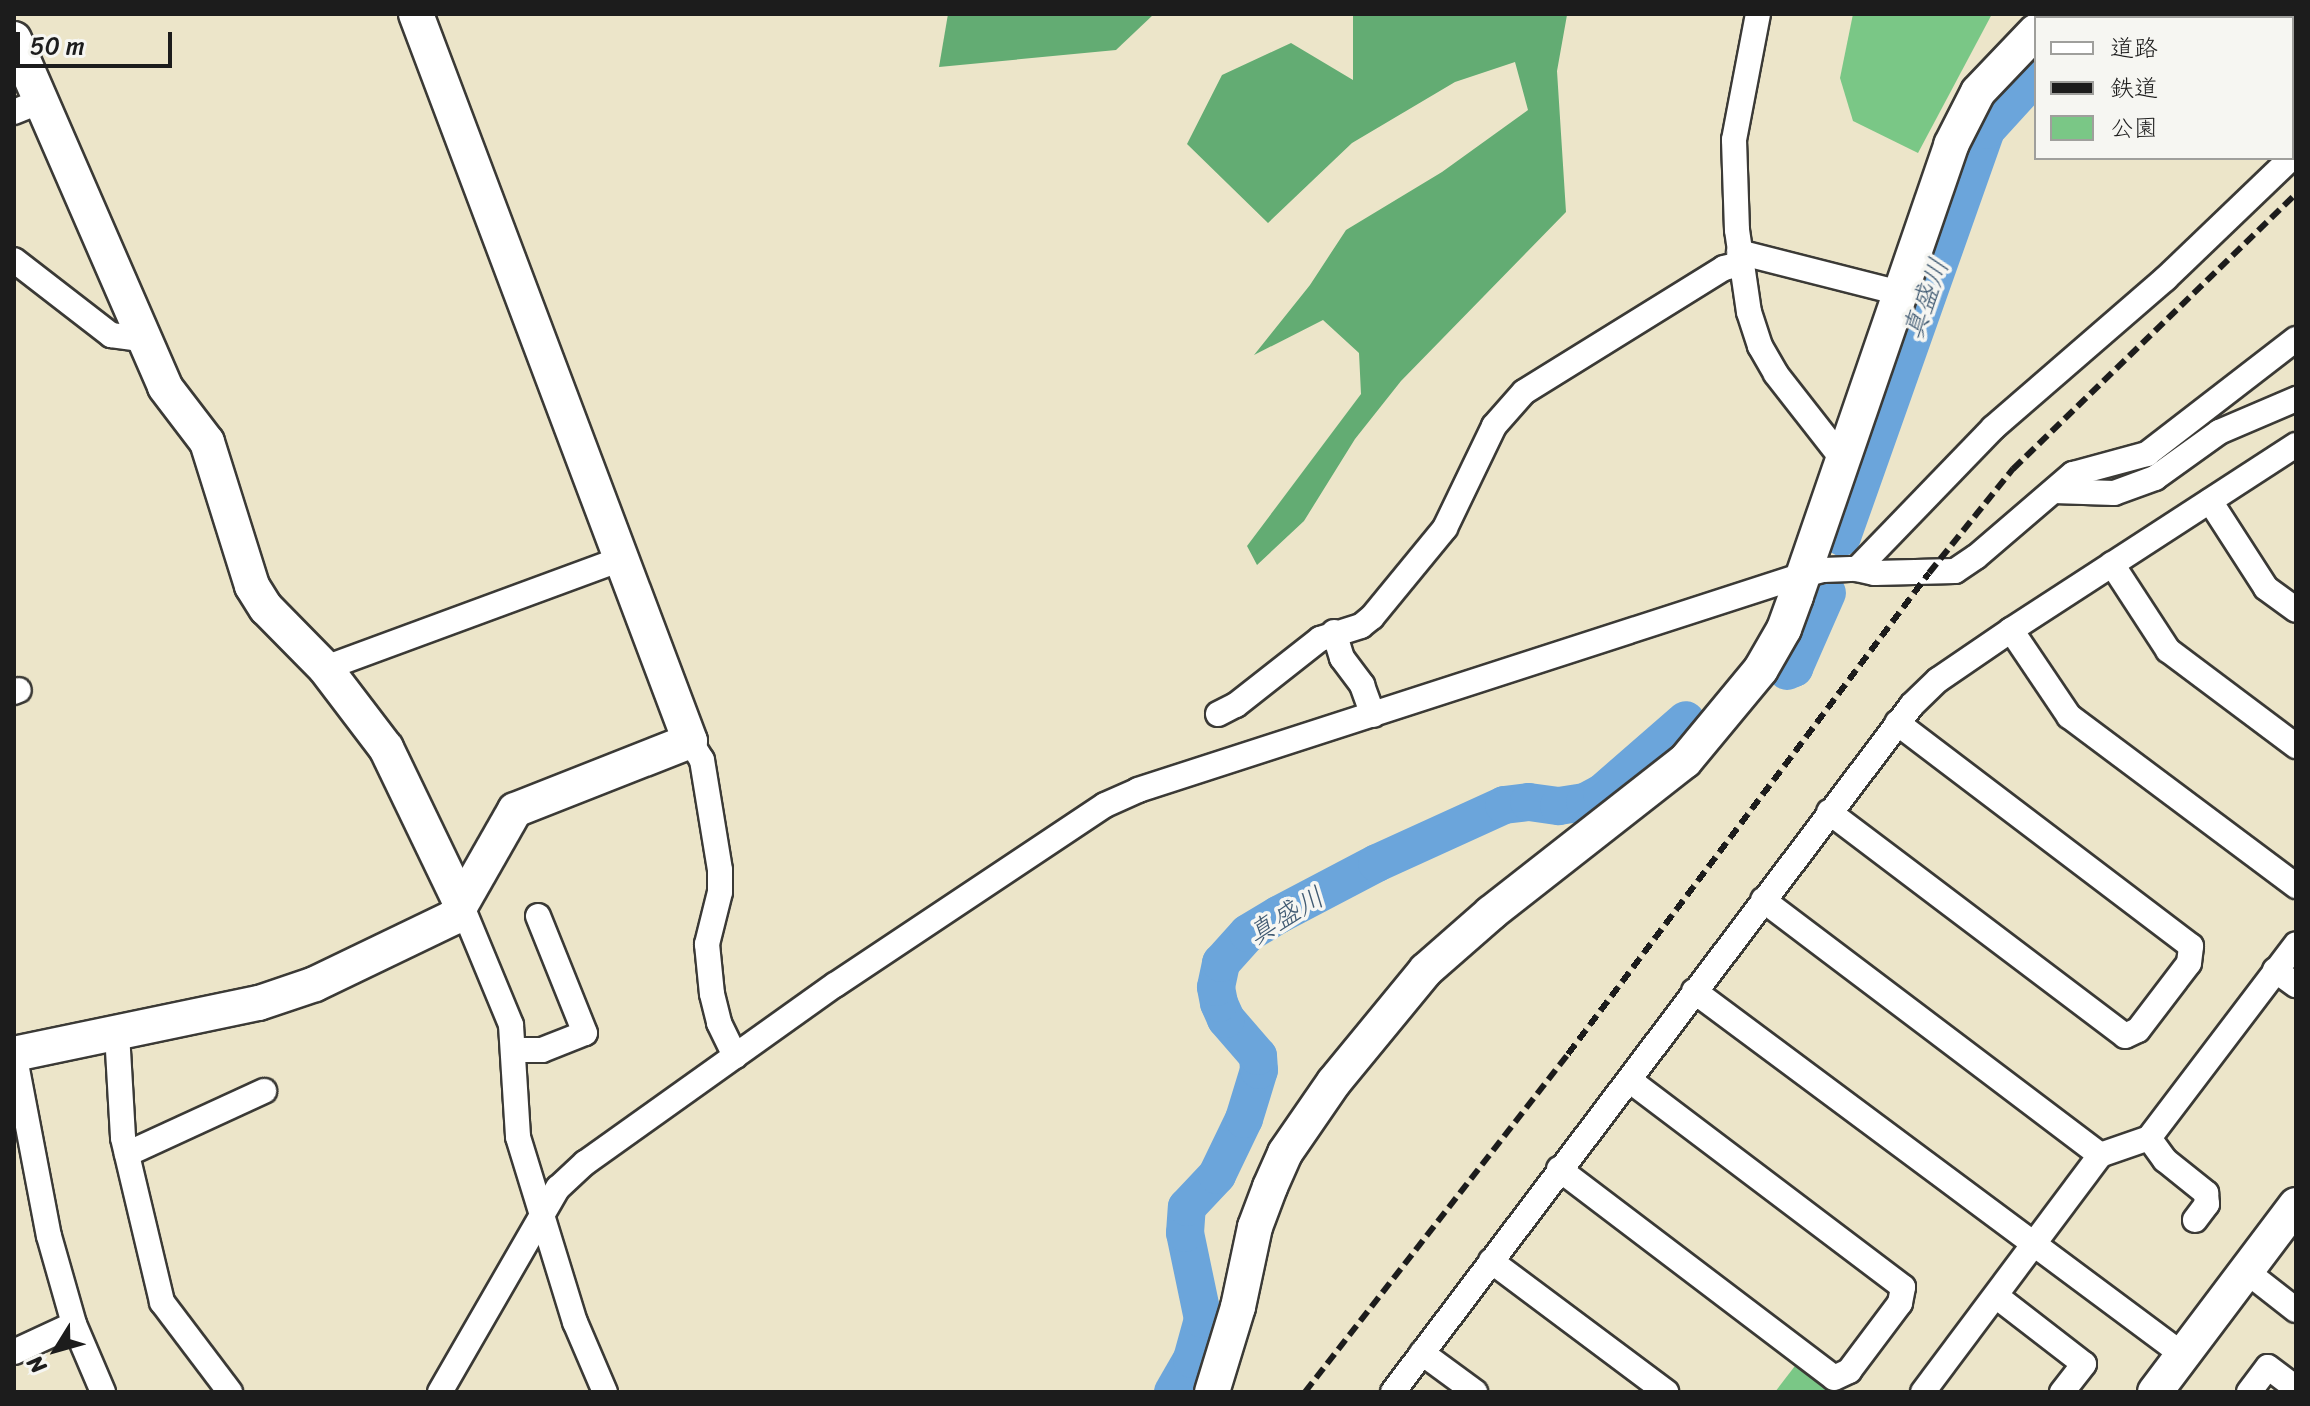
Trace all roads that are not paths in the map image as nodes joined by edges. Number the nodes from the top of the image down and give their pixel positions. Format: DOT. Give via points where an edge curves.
graph roads {
  1 [pos="416,14"];
  2 [pos="1758,14"];
  3 [pos="2034,33"];
  4 [pos="14,39"];
  5 [pos="28,106"];
  6 [pos="2289,160"];
  7 [pos="1740,258"];
  8 [pos="14,260"];
  9 [pos="1900,293"];
  10 [pos="2296,339"];
  11 [pos="145,340"];
  12 [pos="2296,399"];
  13 [pos="2296,445"];
  14 [pos="1844,461"];
  15 [pos="2054,491"];
  16 [pos="2210,501"];
  17 [pos="621,559"];
  18 [pos="2112,564"];
  19 [pos="1857,569"];
  20 [pos="1803,575"];
  21 [pos="2296,610"];
  22 [pos="2011,630"];
  23 [pos="1334,632"];
  24 [pos="325,668"];
  25 [pos="1218,714"];
  26 [pos="1373,715"];
  27 [pos="1897,723"];
  28 [pos="690,741"];
  29 [pos="2296,746"];
  30 [pos="1829,812"];
  31 [pos="2296,886"];
  32 [pos="1763,900"];
  33 [pos="461,904"];
  34 [pos="538,916"];
  35 [pos="2296,944"];
  36 [pos="2275,970"];
  37 [pos="2296,985"];
  38 [pos="1694,991"];
  39 [pos="117,1033"];
  40 [pos="514,1050"];
  41 [pos="14,1054"];
  42 [pos="735,1056"];
  43 [pos="1629,1080"];
  44 [pos="264,1091"];
  45 [pos="2149,1138"];
  46 [pos="24,1151"];
  47 [pos="127,1154"];
  48 [pos="2100,1155"];
  49 [pos="1559,1169"];
  50 [pos="2296,1205"];
  51 [pos="541,1217"];
  52 [pos="2195,1220"];
  53 [pos="2034,1245"];
  54 [pos="1491,1261"];
  55 [pos="2246,1271"];
  56 [pos="1996,1296"];
  57 [pos="2296,1310"];
  58 [pos="74,1324"];
  59 [pos="14,1352"];
  60 [pos="1422,1353"];
  61 [pos="2183,1355"];
  62 [pos="2296,1388"];
  63 [pos="103,1392"];
  64 [pos="230,1392"];
  65 [pos="440,1392"];
  66 [pos="605,1392"];
  67 [pos="1212,1392"];
  68 [pos="1393,1392"];
  69 [pos="1475,1392"];
  70 [pos="1666,1392"];
  71 [pos="1923,1392"];
  72 [pos="2062,1392"];
  73 [pos="2155,1392"];
  74 [pos="2249,1392"];
  1 -- 17 [label="street"];
  2 -- 7 [label="street" via="1734,140"];
  3 -- 9 [label="street" via="1998,68 1966,112"];
  4 -- 5 [label="street"];
  5 -- 11 [label="street"];
  6 -- 19 [label="street" via="2165,279 1993,428"];
  7 -- 9 [label="street"];
  7 -- 14 [label="street" via="1760,346 1797,404"];
  7 -- 23 [label="street" via="1524,392 1494,426 1445,528 1372,617 1361,626"];
  8 -- 11 [label="street" via="111,335"];
  9 -- 14 [label="street"];
  10 -- 15 [label="street" via="2147,454 2073,474"];
  11 -- 24 [label="street" via="165,387 207,442 252,586 266,608"];
  12 -- 15 [label="street" via="2219,432 2155,478 2114,493"];
  13 -- 16 [label="street"];
  14 -- 20 [label="street"];
  15 -- 19 [label="street" via="1955,571"];
  16 -- 18 [label="street"];
  16 -- 21 [label="street" via="2266,588"];
  17 -- 24 [label="street"];
  17 -- 28 [label="street"];
  18 -- 22 [label="street"];
  18 -- 29 [label="street" via="2168,650"];
  19 -- 20 [label="street"];
  20 -- 26 [label="street"];
  20 -- 67 [label="street" via="1784,629 1717,726 1650,791 1446,951 1334,1082 1285,1153 1270,1187"];
  22 -- 27 [label="street" via="1926,690"];
  22 -- 31 [label="street" via="2069,716"];
  23 -- 25 [label="street"];
  23 -- 26 [label="street"];
  24 -- 33 [label="street" via="386,748"];
  26 -- 42 [label="street" via="1105,805"];
  27 -- 30 [label="street"];
  27 -- 30 [label="street" via="2191,946 2189,963 2138,1030 2125,1036"];
  28 -- 33 [label="street" via="515,810"];
  28 -- 42 [label="street" via="702,760 720,870 707,944 712,994"];
  30 -- 32 [label="street"];
  32 -- 38 [label="street"];
  32 -- 48 [label="street"];
  33 -- 39 [label="street" via="454,917 277,999"];
  33 -- 40 [label="street" via="504,999"];
  34 -- 40 [label="street" via="585,1033 542,1050"];
  35 -- 36 [label="street"];
  36 -- 37 [label="street"];
  36 -- 45 [label="street"];
  38 -- 43 [label="street"];
  38 -- 53 [label="street"];
  39 -- 41 [label="street"];
  39 -- 47 [label="street"];
  40 -- 51 [label="street" via="518,1137"];
  41 -- 46 [label="street"];
  42 -- 51 [label="street" via="585,1163 558,1188"];
  43 -- 49 [label="street"];
  43 -- 49 [label="street" via="1903,1287 1900,1303 1849,1371 1834,1378"];
  44 -- 47 [label="street"];
  45 -- 48 [label="street"];
  45 -- 52 [label="street" via="2165,1160 2206,1193 2207,1204"];
  46 -- 58 [label="street"];
  47 -- 64 [label="street" via="162,1302"];
  48 -- 53 [label="street"];
  49 -- 54 [label="street"];
  50 -- 55 [label="street"];
  51 -- 65 [label="street"];
  51 -- 66 [label="street" via="575,1322"];
  53 -- 56 [label="street"];
  53 -- 61 [label="street"];
  54 -- 60 [label="street"];
  54 -- 70 [label="street"];
  55 -- 57 [label="street"];
  55 -- 61 [label="street"];
  56 -- 71 [label="street"];
  56 -- 72 [label="street" via="2084,1364"];
  58 -- 59 [label="street"];
  58 -- 63 [label="street"];
  60 -- 68 [label="street"];
  60 -- 69 [label="street"];
  61 -- 73 [label="street"];
  62 -- 74 [label="street" via="2268,1367"];
}
